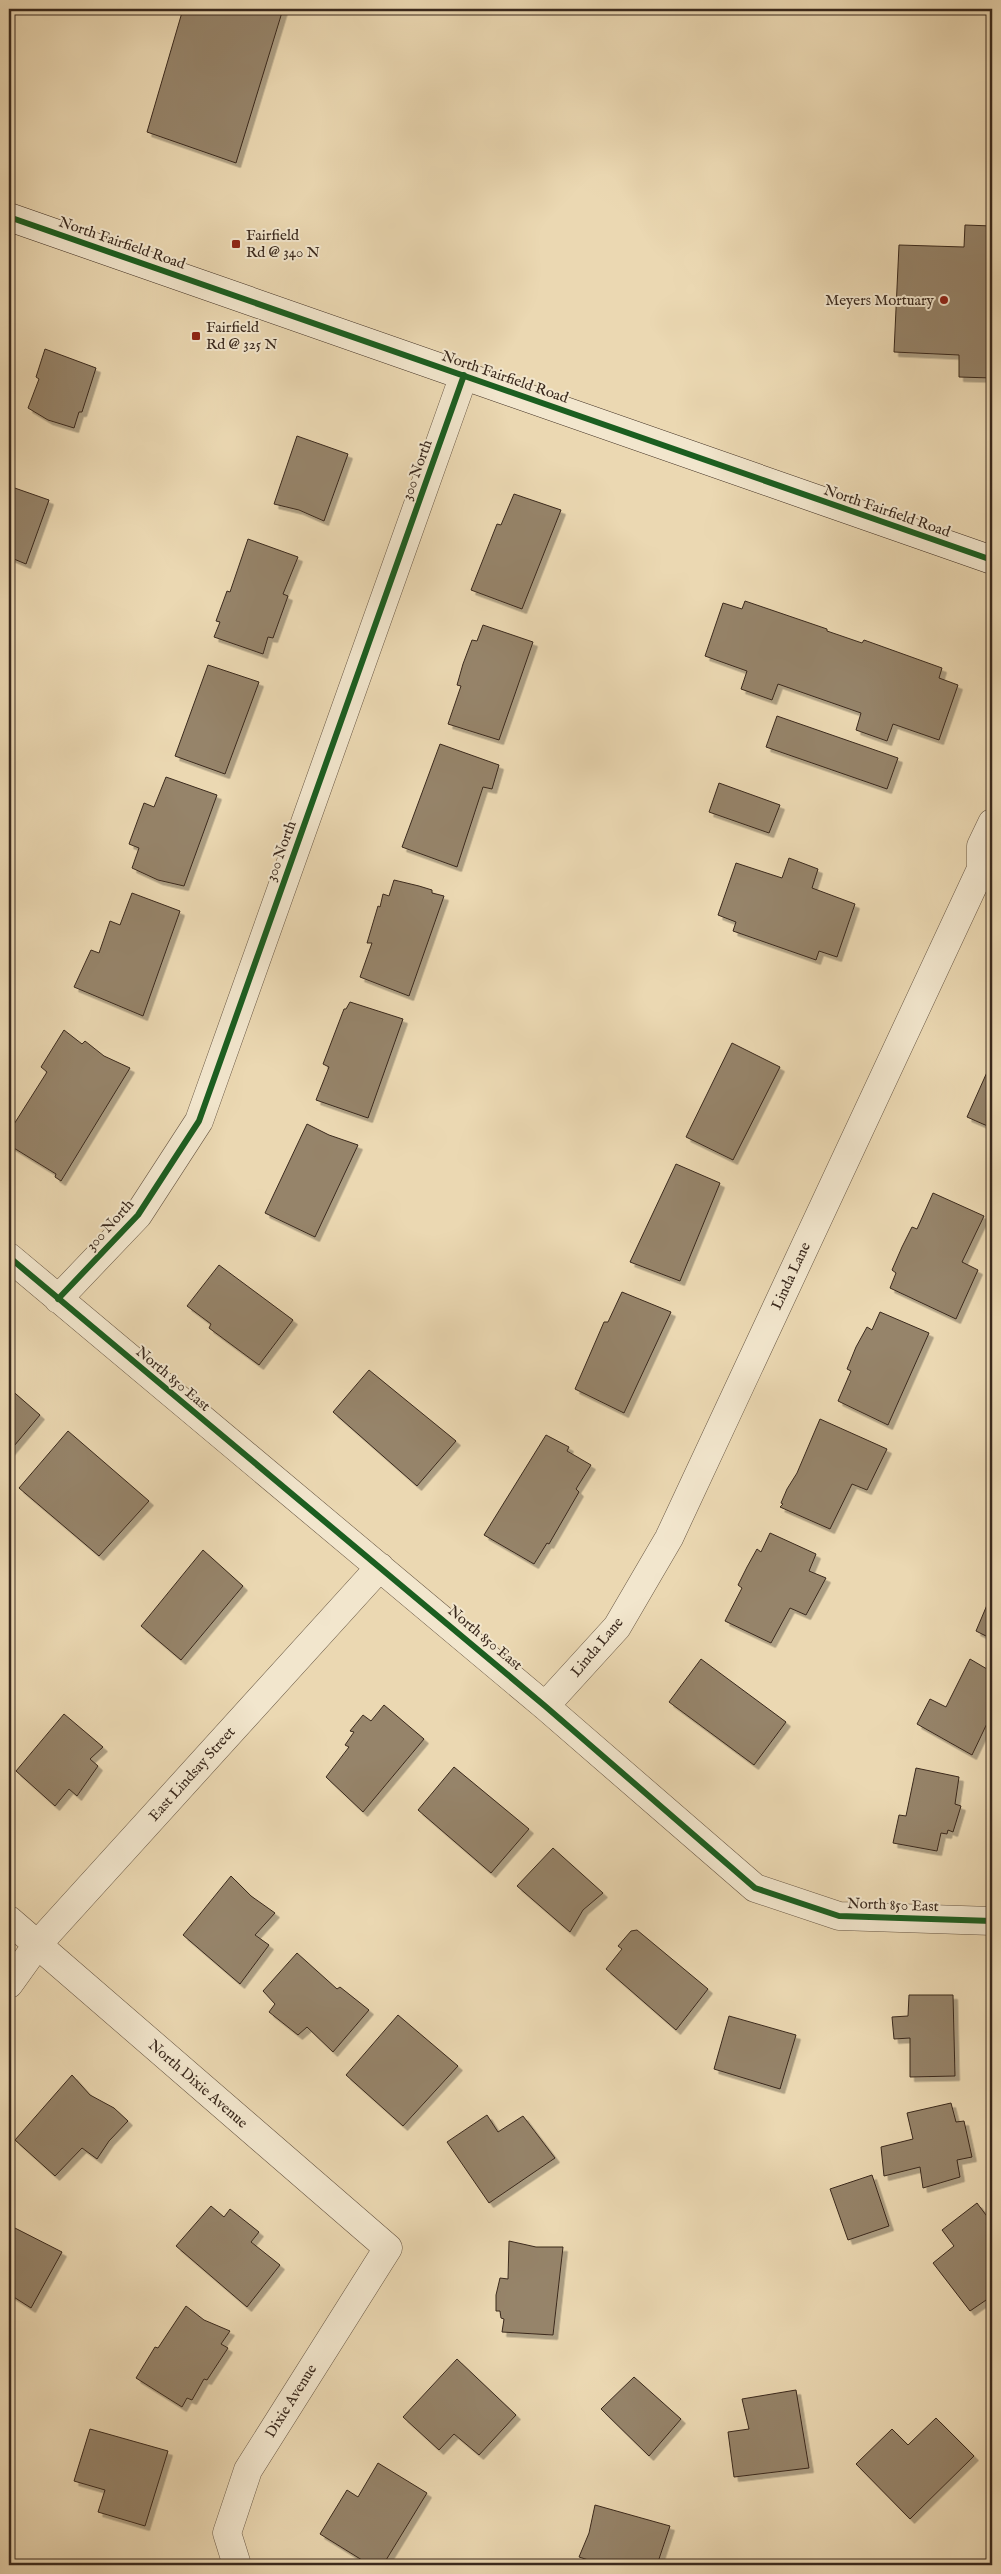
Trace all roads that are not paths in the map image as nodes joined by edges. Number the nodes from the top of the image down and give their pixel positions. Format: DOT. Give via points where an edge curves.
graph roads {
  1 [pos="9,217"];
  2 [pos="464,375"];
  3 [pos="992,560"];
  4 [pos="992,823"];
  5 [pos="9,1257"];
  6 [pos="58,1299"];
  7 [pos="380,1567"];
  8 [pos="545,1706"];
  9 [pos="9,1920"];
  10 [pos="992,1921"];
  11 [pos="37,1944"];
  12 [pos="9,1984"];
  13 [pos="388,2248"];
  14 [pos="237,2565"];
  1 -- 2 [label="street, North Fairfield Road"];
  2 -- 3 [label="street, North Fairfield Road"];
  2 -- 6 [label="street, 300 North" via="199,1121 138,1215"];
  4 -- 8 [label="street, Linda Lane" via="981,846 981,870 669,1538 617,1627"];
  5 -- 6 [label="street, North 850 East"];
  6 -- 7 [label="street, North 850 East"];
  7 -- 8 [label="street, North 850 East"];
  7 -- 11 [label="street, East Lindsay Street"];
  8 -- 10 [label="street, North 850 East" via="755,1888 839,1916"];
  9 -- 11 [label="street, North Dixie Avenue"];
  11 -- 12 [label="street, East Lindsay Street"];
  11 -- 13 [label="street, North Dixie Avenue"];
  13 -- 14 [label="street, Dixie Avenue" via="248,2470 227,2533"];
}
